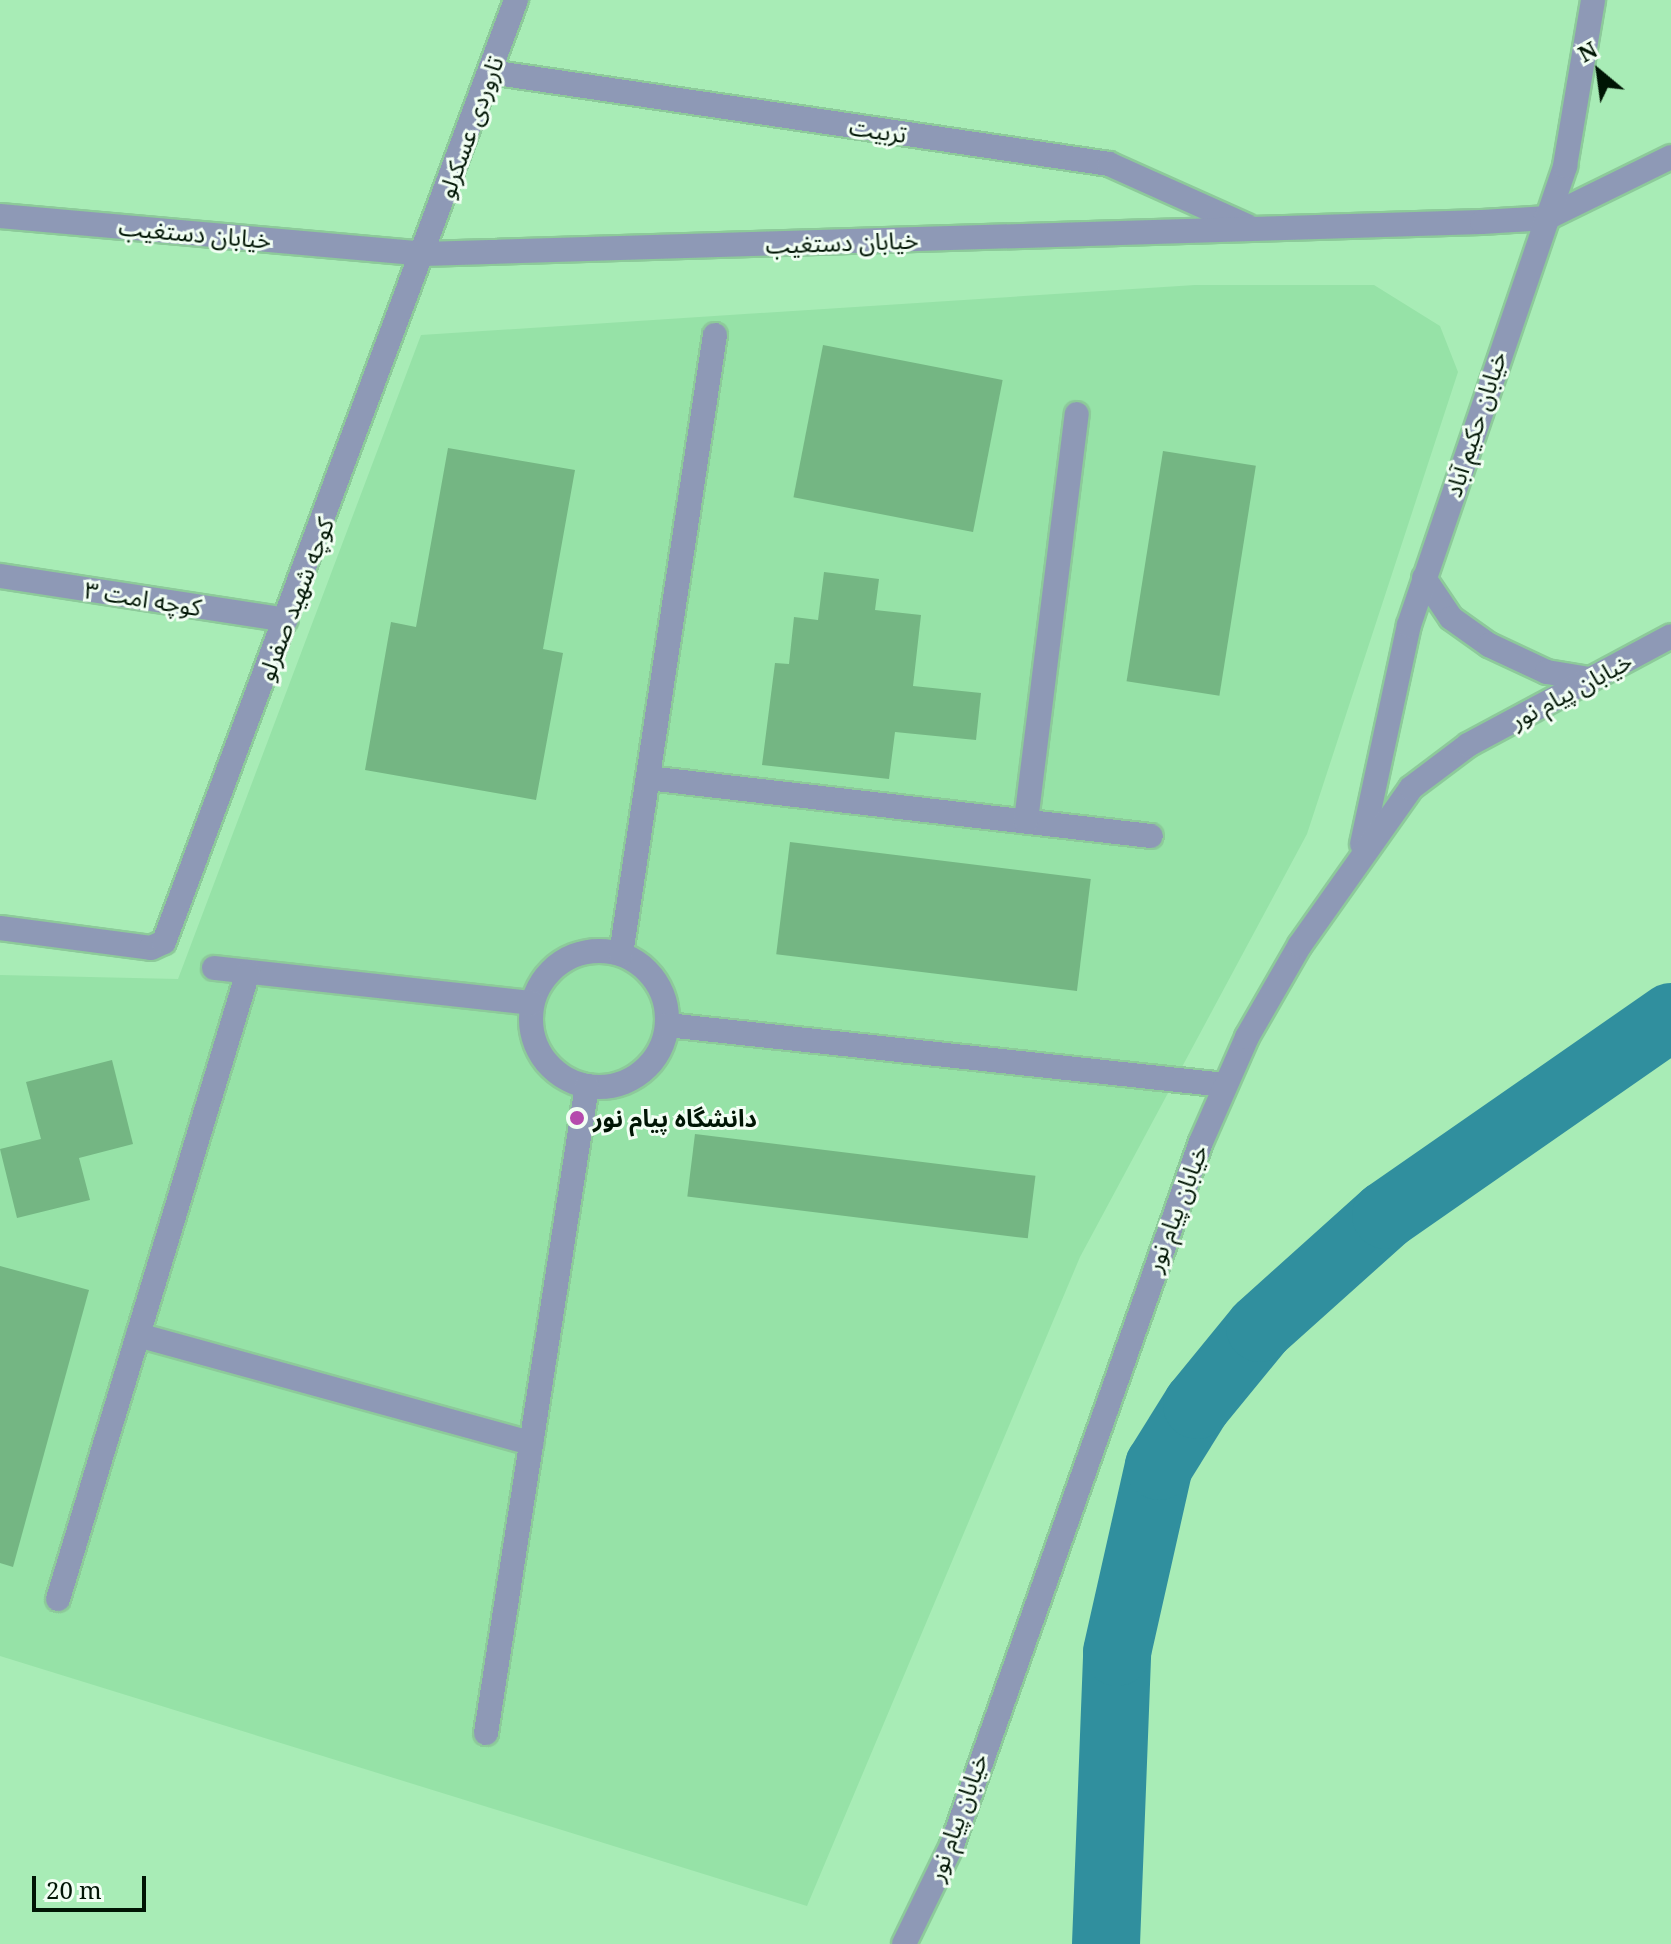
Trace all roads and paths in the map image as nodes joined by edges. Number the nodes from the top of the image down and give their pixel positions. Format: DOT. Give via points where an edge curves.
graph roads {
  1 [pos="516,0"];
  2 [pos="1593,0"];
  3 [pos="490,72"];
  4 [pos="1671,157"];
  5 [pos="0,216"];
  6 [pos="1547,218"];
  7 [pos="1253,229"];
  8 [pos="423,254"];
  9 [pos="715,335"];
  10 [pos="1077,414"];
  11 [pos="0,576"];
  12 [pos="1424,578"];
  13 [pos="286,620"];
  14 [pos="1671,636"];
  15 [pos="1589,679"];
  16 [pos="648,778"];
  17 [pos="1026,821"];
  18 [pos="1151,836"];
  19 [pos="1361,850"];
  20 [pos="0,928"];
  21 [pos="621,954"];
  22 [pos="214,968"];
  23 [pos="248,972"];
  24 [pos="532,1003"];
  25 [pos="667,1025"];
  26 [pos="1225,1085"];
  27 [pos="587,1086"];
  28 [pos="138,1335"];
  29 [pos="531,1443"];
  30 [pos="58,1599"];
  31 [pos="486,1733"];
  32 [pos="904,1944"];
  1 -- 3 [label="street, تاروردی عسکرلو"];
  2 -- 6 [label="street, خیابان حکیم آباد" via="1565,166"];
  3 -- 7 [label="street, تربیت" via="1109,164"];
  3 -- 8 [label="street, تاروردی عسکرلو"];
  4 -- 6 [label="street, خیابان دستغیب"];
  5 -- 8 [label="street, خیابان دستغیب"];
  6 -- 7 [label="street, خیابان دستغیب"];
  6 -- 12 [label="street, خیابان حکیم آباد"];
  7 -- 8 [label="street, خیابان دستغیب"];
  8 -- 13 [label="street, کوچه شهید صفرلو"];
  9 -- 16 [label="street"];
  10 -- 17 [label="street"];
  11 -- 13 [label="street, کوچه امت ۳"];
  12 -- 15 [label="street" via="1451,618 1489,645 1547,672"];
  12 -- 19 [label="street, خیابان حکیم آباد"];
  13 -- 20 [label="street, کوچه شهید صفرلو" via="164,942 151,948"];
  14 -- 15 [label="street, خیابان پیام نور"];
  15 -- 19 [label="street, خیابان پیام نور" via="1468,745 1422,779"];
  16 -- 17 [label="street"];
  16 -- 21 [label="street"];
  17 -- 18 [label="street"];
  19 -- 26 [label="street, خیابان پیام نور"];
  21 -- 24 [label="street" via="576,955 556,966"];
  21 -- 25 [label="street" via="656,982"];
  22 -- 23 [label="street"];
  23 -- 24 [label="street"];
  23 -- 28 [label="street"];
  24 -- 27 [label="street" via="536,1048 566,1079"];
  25 -- 26 [label="street"];
  25 -- 27 [label="street" via="649,1065 620,1083"];
  26 -- 32 [label="street, خیابان پیام نور" via="1027,1617 952,1845"];
  27 -- 29 [label="street"];
  28 -- 29 [label="street"];
  28 -- 30 [label="street"];
  29 -- 31 [label="street"];
}
